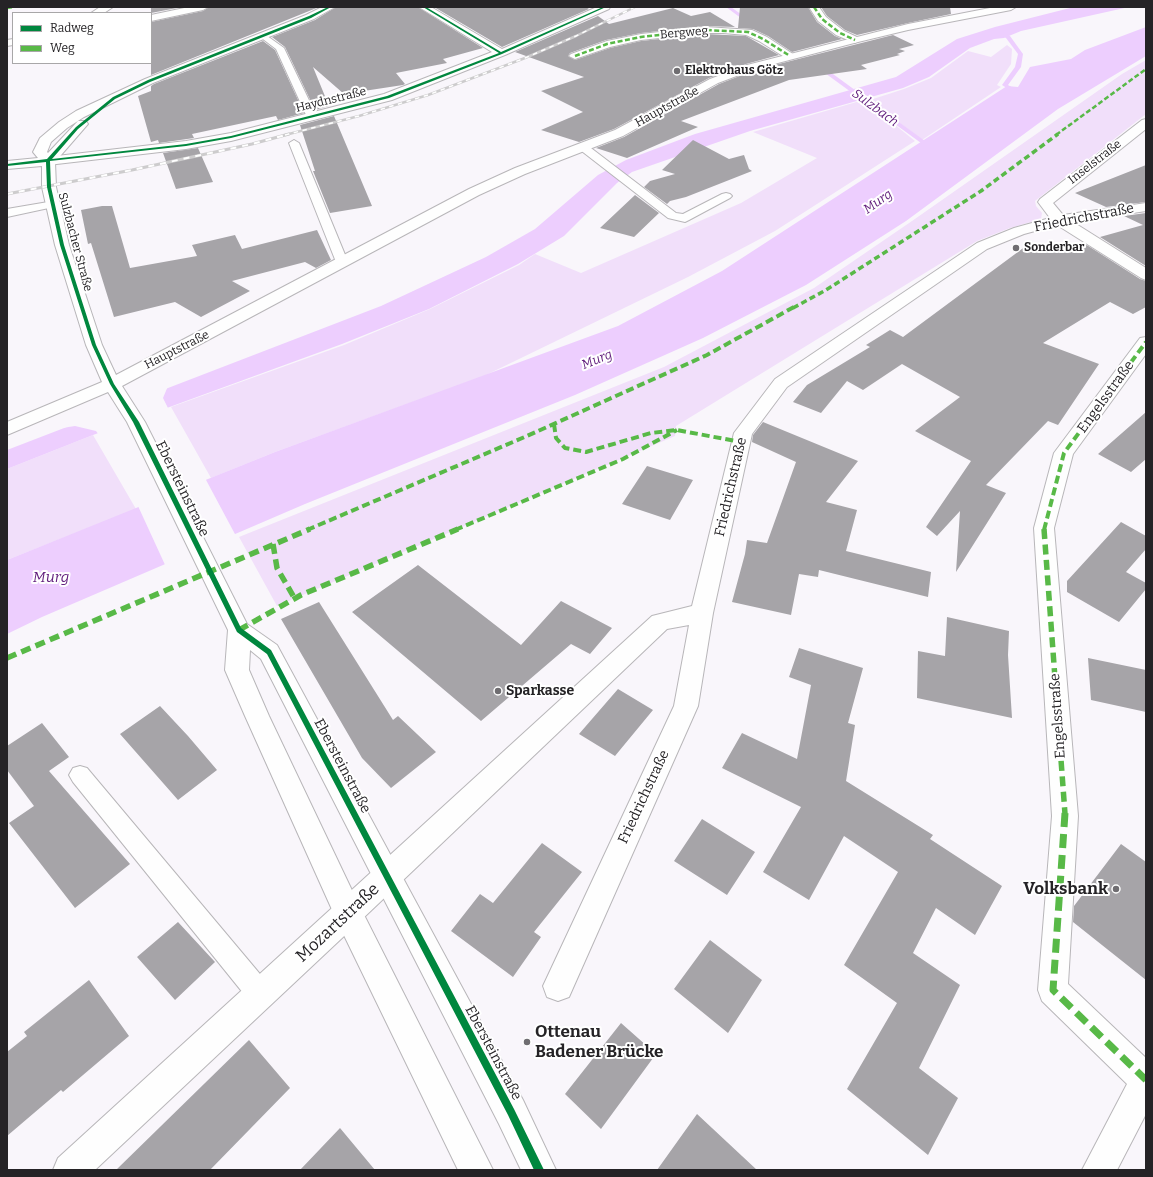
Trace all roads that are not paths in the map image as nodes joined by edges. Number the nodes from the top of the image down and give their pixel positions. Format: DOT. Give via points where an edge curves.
graph roads {
  1 [pos="108,7"];
  2 [pos="202,7"];
  3 [pos="330,7"];
  4 [pos="424,7"];
  5 [pos="605,7"];
  6 [pos="814,7"];
  7 [pos="1011,7"];
  8 [pos="98,12"];
  9 [pos="152,18"];
  10 [pos="263,36"];
  11 [pos="855,40"];
  12 [pos="501,53"];
  13 [pos="575,56"];
  14 [pos="790,56"];
  15 [pos="312,117"];
  16 [pos="1146,123"];
  17 [pos="294,143"];
  18 [pos="582,147"];
  19 [pos="48,161"];
  20 [pos="7,165"];
  21 [pos="726,196"];
  22 [pos="54,204"];
  23 [pos="1146,206"];
  24 [pos="7,213"];
  25 [pos="1059,220"];
  26 [pos="342,262"];
  27 [pos="1146,275"];
  28 [pos="1146,342"];
  29 [pos="117,392"];
  30 [pos="7,429"];
  31 [pos="702,613"];
  32 [pos="238,630"];
  33 [pos="80,775"];
  34 [pos="387,877"];
  35 [pos="348,913"];
  36 [pos="558,986"];
  37 [pos="261,995"];
  38 [pos="1146,1080"];
  39 [pos="70,1170"];
  40 [pos="476,1170"];
  41 [pos="540,1170"];
  42 [pos="1099,1170"];
  1 -- 8 [label="street"];
  2 -- 9 [label="street"];
  3 -- 10 [label="street"];
  4 -- 12 [label="street"];
  5 -- 12 [label="street, Haydnstraße"];
  6 -- 11 [label="street" via="822,19 840,33"];
  7 -- 11 [label="street, Hauptstraße"];
  10 -- 15 [label="lane" via="280,48"];
  10 -- 19 [label="street" via="149,81 114,98 77,128"];
  11 -- 14 [label="street, Hauptstraße"];
  12 -- 15 [label="street, Haydnstraße" via="388,97"];
  13 -- 14 [label="street, Bergweg" via="607,44 641,37 718,30 748,32"];
  14 -- 18 [label="street, Hauptstraße" via="714,81 619,133"];
  15 -- 19 [label="street, Haydnstraße" via="186,145"];
  16 -- 25 [label="street, Inselstraße" via="1045,202"];
  17 -- 26 [label="lane"];
  18 -- 21 [label="lane" via="672,216 685,218"];
  18 -- 26 [label="street, Hauptstraße" via="474,192"];
  19 -- 20 [label="street, Haydnstraße"];
  19 -- 22 [label="street, Sulzbacher Straße" via="49,187"];
  22 -- 24 [label="lane"];
  22 -- 29 [label="street, Sulzbacher Straße" via="62,245 94,345"];
  23 -- 25 [label="street, Friedrichstraße"];
  25 -- 27 [label="street"];
  25 -- 31 [label="street, Friedrichstraße" via="1019,231 982,246 781,383 743,433"];
  26 -- 29 [label="street, Hauptstraße" via="209,334"];
  28 -- 38 [label="street, Engelsstraße" via="1064,453 1044,528 1066,816 1053,990"];
  29 -- 30 [label="street, Hauptstraße"];
  29 -- 32 [label="street, Ebersteinstraße" via="136,422"];
  31 -- 34 [label="street, Mozartstraße" via="660,622"];
  31 -- 36 [label="street, Friedrichstraße" via="686,706"];
  32 -- 34 [label="street, Ebersteinstraße" via="269,652"];
  32 -- 35 [label="street, Ebersteinstraße" via="237,670"];
  33 -- 37 [label="lane"];
  34 -- 35 [label="street, Mozartstraße"];
  34 -- 41 [label="street, Ebersteinstraße"];
  35 -- 37 [label="street, Mozartstraße"];
  35 -- 40 [label="street, Ebersteinstraße"];
  37 -- 39 [label="street, Mozartstraße"];
  38 -- 42 [label="street"];
}
